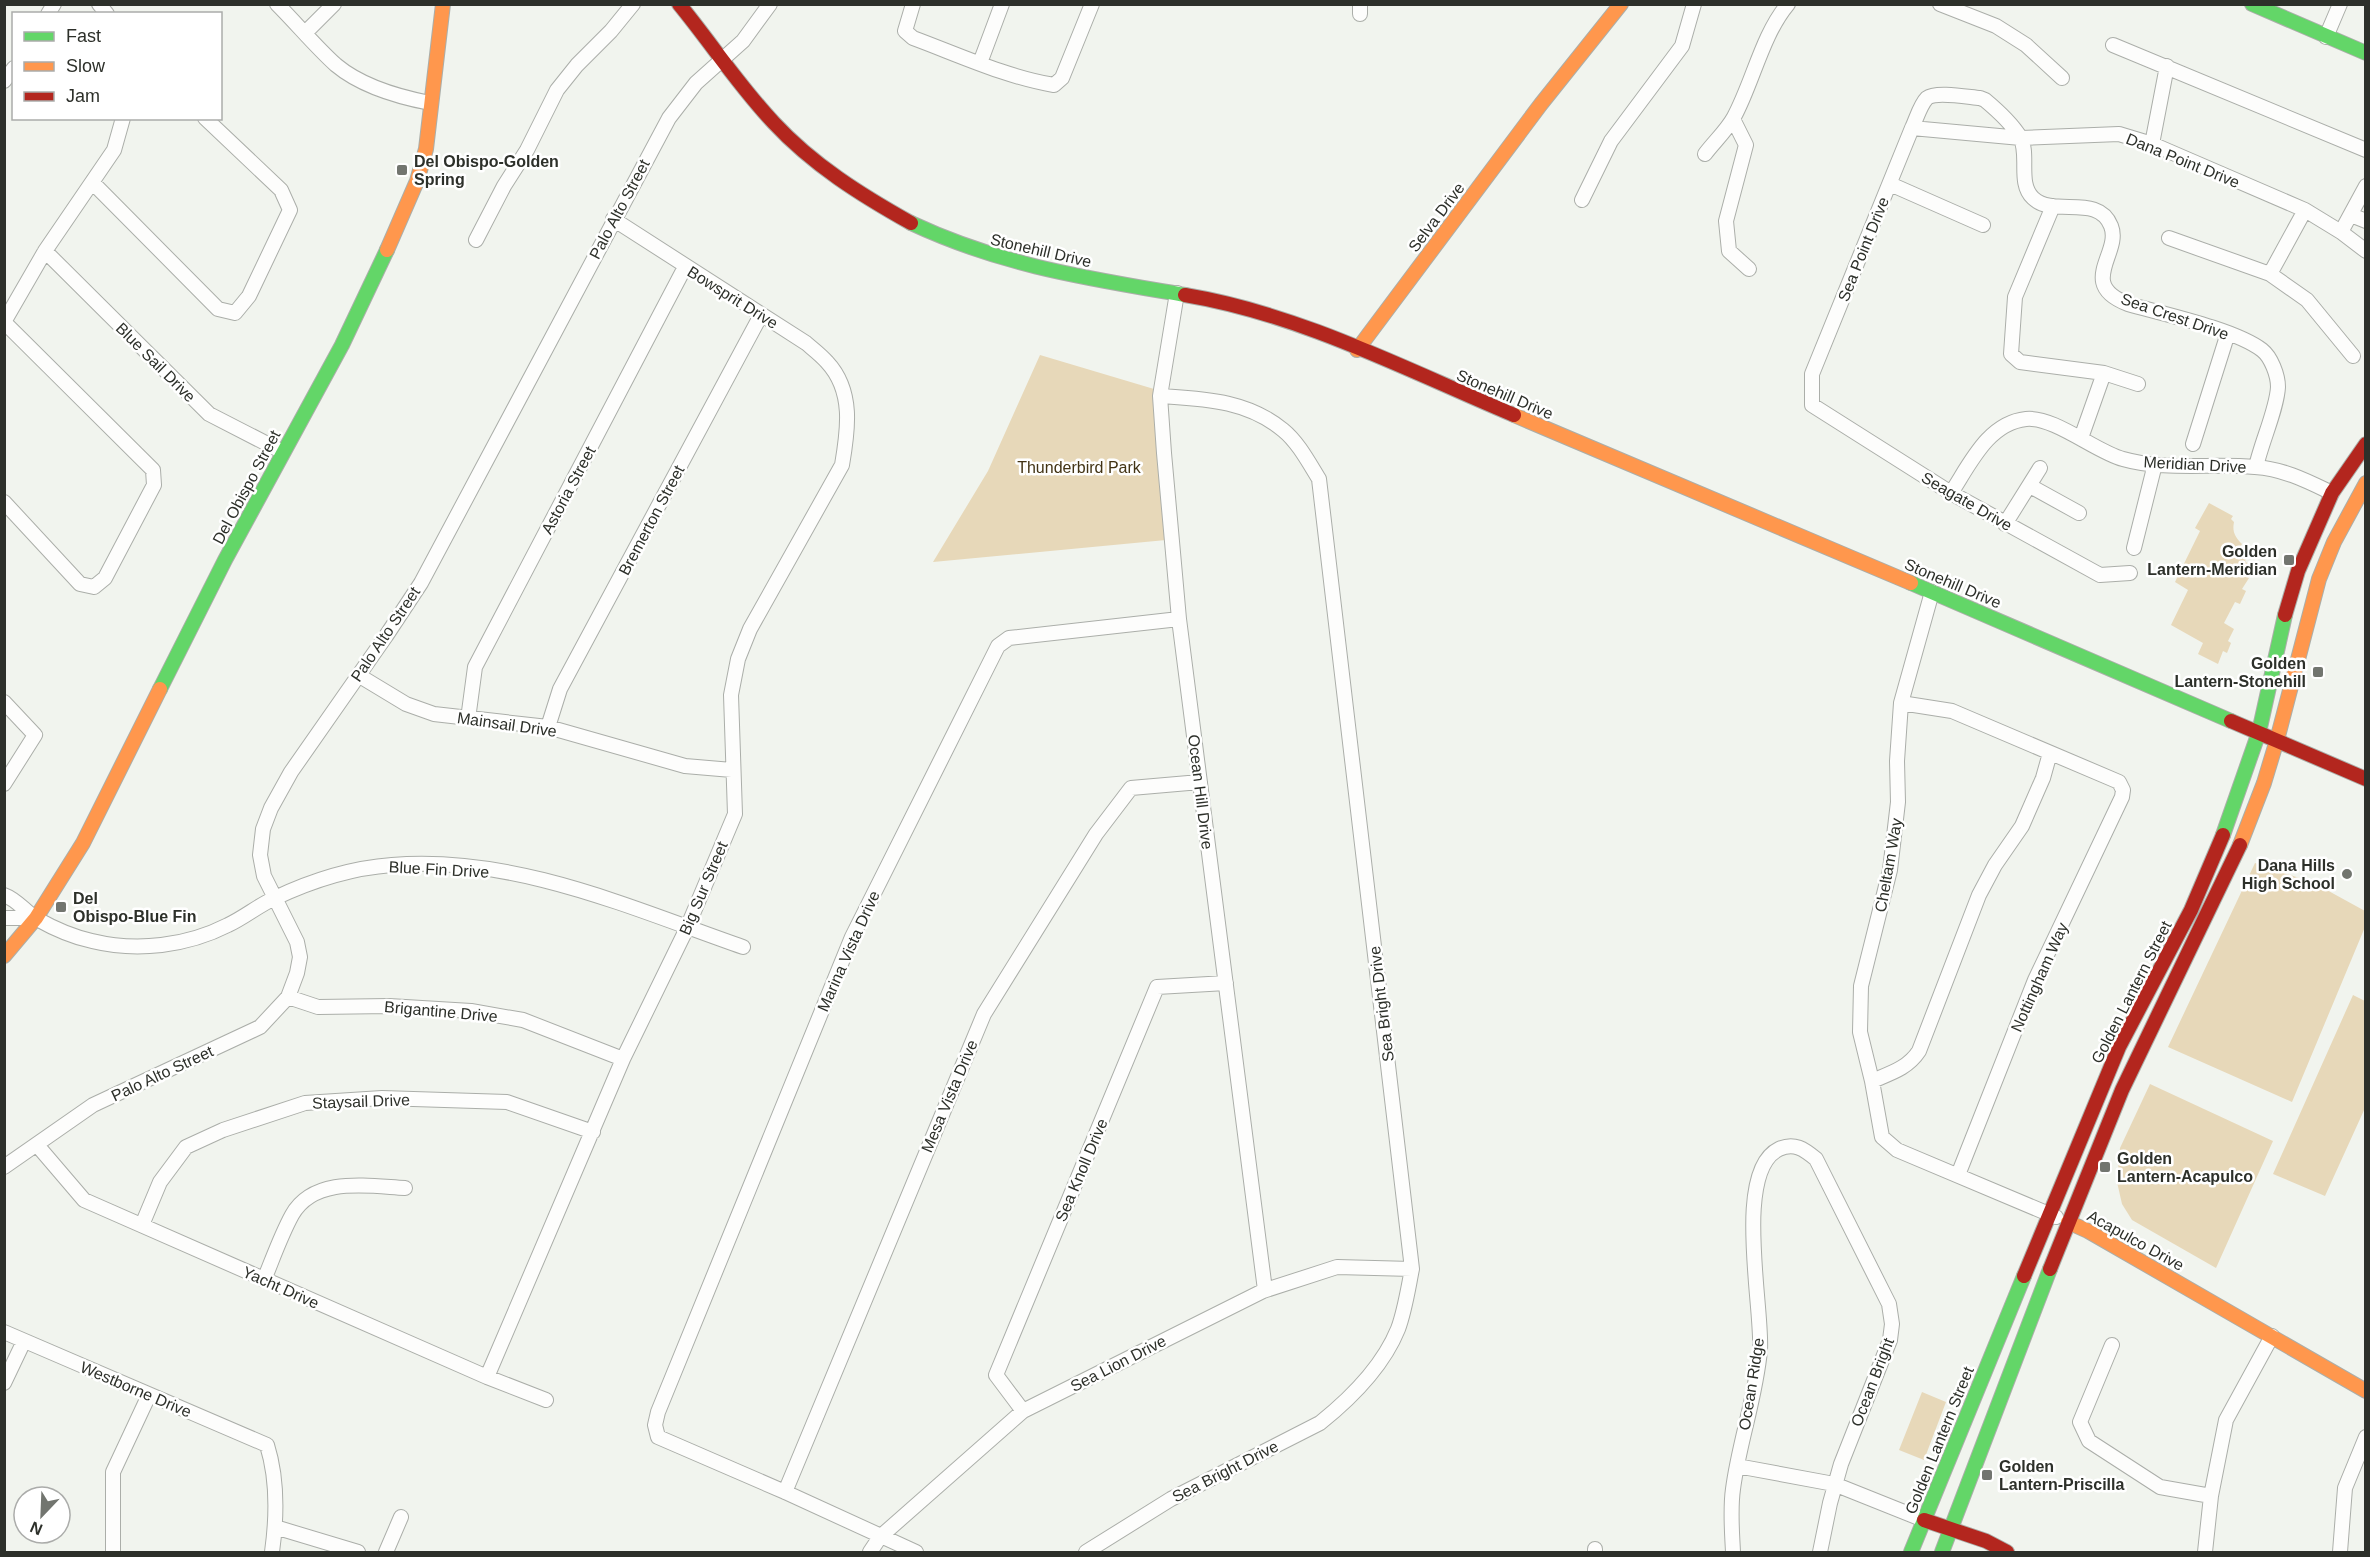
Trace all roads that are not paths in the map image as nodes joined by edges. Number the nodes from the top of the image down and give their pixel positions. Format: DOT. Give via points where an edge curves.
graph roads {
  1 [pos="277,4"];
  2 [pos="334,4"];
  3 [pos="443,4"];
  4 [pos="633,4"];
  5 [pos="679,4"];
  6 [pos="770,4"];
  7 [pos="913,4"];
  8 [pos="1002,4"];
  9 [pos="1092,4"];
  10 [pos="1621,4"];
  11 [pos="1694,4"];
  12 [pos="1788,4"];
  13 [pos="1940,4"];
  14 [pos="2252,4"];
  15 [pos="2340,4"];
  16 [pos="305,33"];
  17 [pos="2326,37"];
  18 [pos="2113,45"];
  19 [pos="2366,53"];
  20 [pos="722,60"];
  21 [pos="980,63"];
  22 [pos="2167,66"];
  23 [pos="2062,78"];
  24 [pos="430,103"];
  25 [pos="1733,119"];
  26 [pos="122,120"];
  27 [pos="207,120"];
  28 [pos="1912,128"];
  29 [pos="2021,138"];
  30 [pos="2152,144"];
  31 [pos="2366,150"];
  32 [pos="1705,154"];
  33 [pos="93,183"];
  34 [pos="1890,184"];
  35 [pos="2366,186"];
  36 [pos="1582,200"];
  37 [pos="2053,206"];
  38 [pos="2305,210"];
  39 [pos="2351,215"];
  40 [pos="613,219"];
  41 [pos="2366,221"];
  42 [pos="1983,225"];
  43 [pos="2341,232"];
  44 [pos="2169,238"];
  45 [pos="476,240"];
  46 [pos="45,251"];
  47 [pos="2366,251"];
  48 [pos="685,267"];
  49 [pos="1749,269"];
  50 [pos="2270,274"];
  51 [pos="1177,293"];
  52 [pos="761,315"];
  53 [pos="4,322"];
  54 [pos="2228,333"];
  55 [pos="1357,350"];
  56 [pos="2353,356"];
  57 [pos="2104,374"];
  58 [pos="2138,384"];
  59 [pos="842,387"];
  60 [pos="1160,396"];
  61 [pos="1812,405"];
  62 [pos="2081,438"];
  63 [pos="2193,444"];
  64 [pos="2366,444"];
  65 [pos="283,452"];
  66 [pos="2155,464"];
  67 [pos="2256,467"];
  68 [pos="2040,468"];
  69 [pos="2346,471"];
  70 [pos="2366,483"];
  71 [pos="2030,486"];
  72 [pos="1951,493"];
  73 [pos="2332,493"];
  74 [pos="4,502"];
  75 [pos="2352,508"];
  76 [pos="2079,513"];
  77 [pos="2366,515"];
  78 [pos="2005,524"];
  79 [pos="2334,542"];
  80 [pos="2134,548"];
  81 [pos="2130,573"];
  82 [pos="1932,592"];
  83 [pos="1179,618"];
  84 [pos="358,675"];
  85 [pos="4,702"];
  86 [pos="1901,703"];
  87 [pos="468,719"];
  88 [pos="548,727"];
  89 [pos="2259,732"];
  90 [pos="2277,740"];
  91 [pos="2050,753"];
  92 [pos="732,770"];
  93 [pos="2366,779"];
  94 [pos="1200,782"];
  95 [pos="4,784"];
  96 [pos="4,895"];
  97 [pos="274,898"];
  98 [pos="4,918"];
  99 [pos="36,918"];
  100 [pos="687,928"];
  101 [pos="743,947"];
  102 [pos="4,956"];
  103 [pos="1226,983"];
  104 [pos="288,997"];
  105 [pos="623,1059"];
  106 [pos="1872,1081"];
  107 [pos="593,1132"];
  108 [pos="1882,1137"];
  109 [pos="37,1145"];
  110 [pos="1778,1150"];
  111 [pos="4,1167"];
  112 [pos="1958,1175"];
  113 [pos="405,1188"];
  114 [pos="2050,1214"];
  115 [pos="2068,1222"];
  116 [pos="142,1225"];
  117 [pos="1412,1269"];
  118 [pos="264,1280"];
  119 [pos="1265,1290"];
  120 [pos="4,1332"];
  121 [pos="2272,1336"];
  122 [pos="24,1341"];
  123 [pos="2112,1345"];
  124 [pos="487,1377"];
  125 [pos="4,1383"];
  126 [pos="2366,1391"];
  127 [pos="149,1395"];
  128 [pos="546,1400"];
  129 [pos="1023,1411"];
  130 [pos="2366,1437"];
  131 [pos="1737,1466"];
  132 [pos="1834,1484"];
  133 [pos="785,1492"];
  134 [pos="2211,1496"];
  135 [pos="401,1517"];
  136 [pos="1924,1520"];
  137 [pos="276,1527"];
  138 [pos="1951,1529"];
  139 [pos="880,1537"];
  140 [pos="113,1552"];
  141 [pos="272,1552"];
  142 [pos="358,1552"];
  143 [pos="386,1552"];
  144 [pos="870,1552"];
  145 [pos="915,1552"];
  146 [pos="1086,1552"];
  147 [pos="1733,1552"];
  148 [pos="1820,1552"];
  149 [pos="1911,1552"];
  150 [pos="1941,1552"];
  151 [pos="2007,1552"];
  152 [pos="2205,1552"];
  153 [pos="2340,1552"];
  1 -- 16 [label="street"];
  2 -- 16 [label="street"];
  3 -- 24 [label="main road, Del Obispo Street"];
  4 -- 45 [label="street" via="557,90"];
  5 -- 20 [label="main road, Stonehill Drive"];
  6 -- 20 [label="street, Palo Alto Street" via="743,41"];
  7 -- 21 [label="street" via="905,31 913,38"];
  8 -- 21 [label="street"];
  9 -- 21 [label="street" via="1062,78 1054,85"];
  10 -- 55 [label="main road, Selva Drive"];
  11 -- 36 [label="street" via="1682,46 1611,141"];
  12 -- 25 [label="street"];
  13 -- 23 [label="street" via="1996,26 2026,45"];
  14 -- 17 [label="main road"];
  15 -- 17 [label="street"];
  16 -- 24 [label="street" via="337,66 362,82"];
  17 -- 19 [label="main road"];
  18 -- 22 [label="street"];
  20 -- 40 [label="street, Palo Alto Street" via="696,83 669,118"];
  20 -- 51 [label="main road, Stonehill Drive" via="789,139 878,205 918,227 961,246 1054,273"];
  22 -- 30 [label="street"];
  22 -- 31 [label="street"];
  24 -- 65 [label="main road, Del Obispo Street" via="426,149 402,218 342,345"];
  25 -- 32 [label="street"];
  25 -- 49 [label="street" via="1746,145 1726,221 1730,251"];
  26 -- 33 [label="street" via="114,150"];
  27 -- 33 [label="street" via="281,190 290,210 249,296 235,313 218,309"];
  28 -- 29 [label="street, Dana Point Drive"];
  28 -- 29 [label="street, Sea Point Drive" via="1930,96 1983,99"];
  28 -- 34 [label="street, Sea Point Drive"];
  29 -- 30 [label="street, Dana Point Drive" via="2119,134"];
  29 -- 37 [label="street, Sea Crest Drive" via="2026,187 2038,202"];
  30 -- 38 [label="street, Dana Point Drive"];
  33 -- 46 [label="street"];
  34 -- 42 [label="street"];
  34 -- 61 [label="street, Sea Point Drive" via="1812,374"];
  35 -- 39 [label="street"];
  37 -- 54 [label="street, Sea Crest Drive" via="2093,208 2109,222 2113,237 2102,278 2117,298"];
  37 -- 57 [label="street" via="2015,297 2011,354 2024,362"];
  38 -- 43 [label="street, Dana Point Drive"];
  38 -- 50 [label="street"];
  39 -- 41 [label="street"];
  39 -- 43 [label="street"];
  40 -- 48 [label="street, Bowsprit Drive"];
  40 -- 84 [label="street, Palo Alto Street" via="420,583"];
  43 -- 47 [label="street, Dana Point Drive"];
  44 -- 50 [label="street"];
  46 -- 53 [label="street"];
  46 -- 65 [label="street, Blue Sail Drive" via="209,414"];
  48 -- 52 [label="street, Bowsprit Drive"];
  48 -- 87 [label="street, Astoria Street" via="475,667"];
  50 -- 56 [label="street" via="2307,300"];
  51 -- 55 [label="main road, Stonehill Drive" via="1294,322"];
  51 -- 60 [label="street, Ocean Hill Drive"];
  52 -- 59 [label="street, Bowsprit Drive" via="806,343 828,363"];
  52 -- 88 [label="street, Bremerton Street" via="560,689"];
  53 -- 74 [label="street" via="153,470 154,485 105,578 94,587 80,584"];
  54 -- 63 [label="street"];
  54 -- 67 [label="street, Sea Crest Drive" via="2264,352 2277,377 2278,391"];
  55 -- 82 [label="main road, Stonehill Drive"];
  57 -- 58 [label="street"];
  57 -- 62 [label="street"];
  59 -- 92 [label="street, Big Sur Street" via="849,414 842,465 750,629 738,659 731,696"];
  60 -- 83 [label="street, Ocean Hill Drive"];
  60 -- 117 [label="street, Sea Bright Drive" via="1219,400 1257,414 1285,431 1319,479"];
  61 -- 72 [label="street, Seagate Drive"];
  62 -- 66 [label="street, Meridian Drive" via="2121,459"];
  62 -- 72 [label="street, Meridian Drive" via="2028,418 2009,424 1989,437"];
  64 -- 69 [label="main road, Golden Lantern Street"];
  65 -- 99 [label="main road, Del Obispo Street" via="83,843"];
  66 -- 67 [label="street, Meridian Drive"];
  66 -- 80 [label="street"];
  67 -- 73 [label="street, Meridian Drive" via="2294,474"];
  68 -- 71 [label="street"];
  69 -- 73 [label="main road, Golden Lantern Street"];
  69 -- 75 [label="main road" via="2352,486"];
  70 -- 75 [label="main road"];
  71 -- 76 [label="street"];
  71 -- 78 [label="street"];
  72 -- 78 [label="street, Seagate Drive"];
  73 -- 79 [label="main road" via="2336,505"];
  73 -- 89 [label="main road, Golden Lantern Street" via="2298,572"];
  75 -- 77 [label="street"];
  75 -- 79 [label="main road"];
  78 -- 81 [label="street, Seagate Drive" via="2100,575"];
  79 -- 90 [label="main road" via="2309,612"];
  82 -- 86 [label="street, Cheltam Way"];
  82 -- 89 [label="main road, Stonehill Drive"];
  83 -- 94 [label="street, Ocean Hill Drive"];
  83 -- 133 [label="street, Marina Vista Drive" via="1009,638 998,646 852,937 655,1425 658,1437"];
  84 -- 87 [label="street, Mainsail Drive" via="406,704 434,714"];
  84 -- 97 [label="street, Palo Alto Street" via="291,772 263,828 260,855"];
  85 -- 95 [label="street" via="35,735"];
  86 -- 91 [label="street" via="1952,711"];
  86 -- 106 [label="street, Cheltam Way" via="1899,802 1890,870 1861,986 1860,1032"];
  87 -- 88 [label="street, Mainsail Drive"];
  88 -- 92 [label="street, Mainsail Drive" via="685,766"];
  89 -- 90 [label="main road, Stonehill Drive"];
  89 -- 114 [label="main road, Golden Lantern Street" via="2226,829 2196,899 2119,1047"];
  90 -- 93 [label="main road, Stonehill Drive"];
  90 -- 115 [label="main road" via="2239,849 2122,1090"];
  91 -- 106 [label="street" via="2022,826 1979,896 1919,1051 1904,1068"];
  91 -- 112 [label="street, Nottingham Way" via="2119,782 2122,797 2035,980"];
  92 -- 100 [label="street, Big Sur Street" via="735,814"];
  94 -- 103 [label="street, Ocean Hill Drive"];
  94 -- 133 [label="street, Mesa Vista Drive" via="1131,788 1096,834 984,1014"];
  96 -- 99 [label="street, Blue Fin Drive" via="14,898"];
  97 -- 99 [label="street, Blue Fin Drive" via="216,931 154,946 96,942"];
  97 -- 100 [label="street, Blue Fin Drive" via="357,868 394,864 449,866 552,882"];
  97 -- 104 [label="street, Palo Alto Street" via="297,942 300,957"];
  98 -- 99 [label="street, Blue Fin Drive"];
  99 -- 102 [label="main road, Del Obispo Street"];
  100 -- 101 [label="street, Blue Fin Drive"];
  100 -- 105 [label="street, Big Sur Street"];
  103 -- 119 [label="street, Ocean Hill Drive"];
  103 -- 129 [label="street, Sea Knoll Drive" via="1157,987 996,1375"];
  104 -- 105 [label="street, Brigantine Drive" via="318,1007 471,1011 523,1020"];
  104 -- 109 [label="street, Palo Alto Street" via="260,1027 93,1105"];
  105 -- 107 [label="street, Big Sur Street"];
  106 -- 108 [label="street, Cheltam Way"];
  107 -- 116 [label="street, Staysail Drive" via="507,1102 382,1098 305,1103 186,1147 160,1182"];
  107 -- 124 [label="street, Big Sur Street"];
  108 -- 112 [label="street, Acapulco Drive" via="1897,1150"];
  109 -- 111 [label="street, Palo Alto Street"];
  109 -- 116 [label="street, Yacht Drive" via="84,1200"];
  110 -- 131 [label="street, Ocean Ridge" via="1770,1155 1762,1170 1755,1206 1753,1238 1760,1352"];
  110 -- 132 [label="street, Ocean Bright" via="1795,1146 1816,1159 1889,1304 1890,1341"];
  112 -- 114 [label="street, Acapulco Drive"];
  113 -- 118 [label="street" via="339,1187 319,1191 304,1200 293,1213"];
  114 -- 115 [label="street, Acapulco Drive"];
  114 -- 136 [label="main road, Golden Lantern Street"];
  115 -- 121 [label="main road, Acapulco Drive"];
  115 -- 138 [label="main road"];
  116 -- 118 [label="street, Yacht Drive"];
  117 -- 119 [label="street, Sea Lion Drive" via="1337,1267"];
  117 -- 146 [label="street, Sea Bright Drive" via="1397,1330 1384,1353 1341,1407 1320,1423 1171,1499"];
  118 -- 124 [label="street, Yacht Drive"];
  119 -- 129 [label="street, Sea Lion Drive"];
  120 -- 122 [label="street, Westborne Drive"];
  121 -- 126 [label="main road, Acapulco Drive"];
  121 -- 134 [label="street" via="2226,1420"];
  122 -- 125 [label="street"];
  122 -- 127 [label="street, Westborne Drive"];
  123 -- 134 [label="street" via="2080,1422 2090,1441 2160,1486"];
  124 -- 128 [label="street, Yacht Drive"];
  127 -- 137 [label="street, Westborne Drive" via="267,1445 275,1469"];
  127 -- 140 [label="street" via="113,1472"];
  129 -- 139 [label="street, Sea Lion Drive"];
  130 -- 153 [label="street" via="2345,1488"];
  131 -- 132 [label="street"];
  131 -- 147 [label="street, Ocean Ridge" via="1731,1501"];
  132 -- 136 [label="street"];
  132 -- 148 [label="street, Ocean Bright"];
  133 -- 139 [label="street"];
  134 -- 152 [label="street"];
  135 -- 143 [label="street"];
  136 -- 138 [label="main road"];
  136 -- 149 [label="main road, Golden Lantern Street"];
  137 -- 141 [label="street"];
  137 -- 142 [label="street"];
  138 -- 150 [label="main road"];
  138 -- 151 [label="main road" via="1986,1540"];
  139 -- 144 [label="street, Sea Lion Drive"];
  139 -- 145 [label="street"];
}
